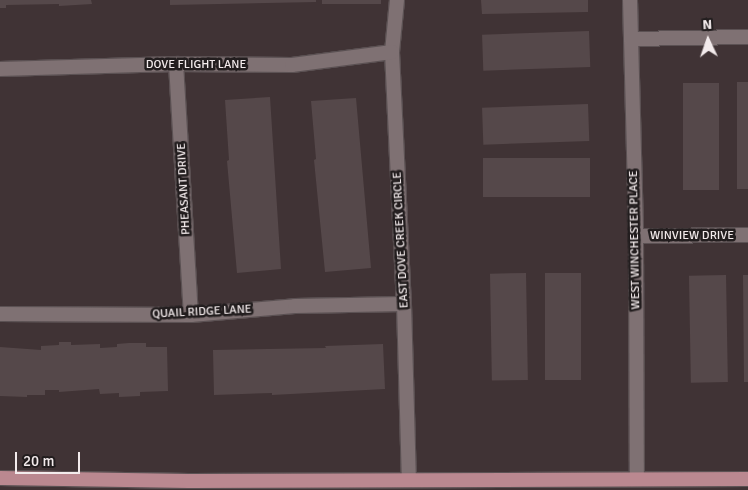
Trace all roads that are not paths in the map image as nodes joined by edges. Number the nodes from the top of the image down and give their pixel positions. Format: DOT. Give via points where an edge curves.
graph roads {
  1 [pos="397,0"];
  2 [pos="630,0"];
  3 [pos="748,37"];
  4 [pos="631,39"];
  5 [pos="392,52"];
  6 [pos="176,64"];
  7 [pos="0,69"];
  8 [pos="748,235"];
  9 [pos="636,236"];
  10 [pos="404,304"];
  11 [pos="0,314"];
  12 [pos="191,315"];
  13 [pos="0,478"];
  14 [pos="748,478"];
  15 [pos="637,479"];
  16 [pos="409,480"];
  17 [pos="189,485"];
  1 -- 5 [label="street, EAST DOVE CREEK CIRCLE"];
  2 -- 4 [label="street, WEST WINCHESTER PLACE"];
  3 -- 4 [label="street"];
  4 -- 9 [label="street, WEST WINCHESTER PLACE"];
  5 -- 6 [label="street, DOVE FLIGHT LANE" via="292,66"];
  5 -- 10 [label="street, EAST DOVE CREEK CIRCLE"];
  6 -- 7 [label="street, DOVE FLIGHT LANE"];
  6 -- 12 [label="street, PHEASANT DRIVE"];
  8 -- 9 [label="street, WINVIEW DRIVE"];
  9 -- 15 [label="street, WEST WINCHESTER PLACE"];
  10 -- 12 [label="street, QUAIL RIDGE LANE" via="295,306"];
  10 -- 16 [label="street, EAST DOVE CREEK CIRCLE"];
  11 -- 12 [label="street, QUAIL RIDGE LANE"];
  13 -- 17 [label="main road"];
  14 -- 15 [label="main road"];
  15 -- 16 [label="main road"];
  16 -- 17 [label="main road"];
}
